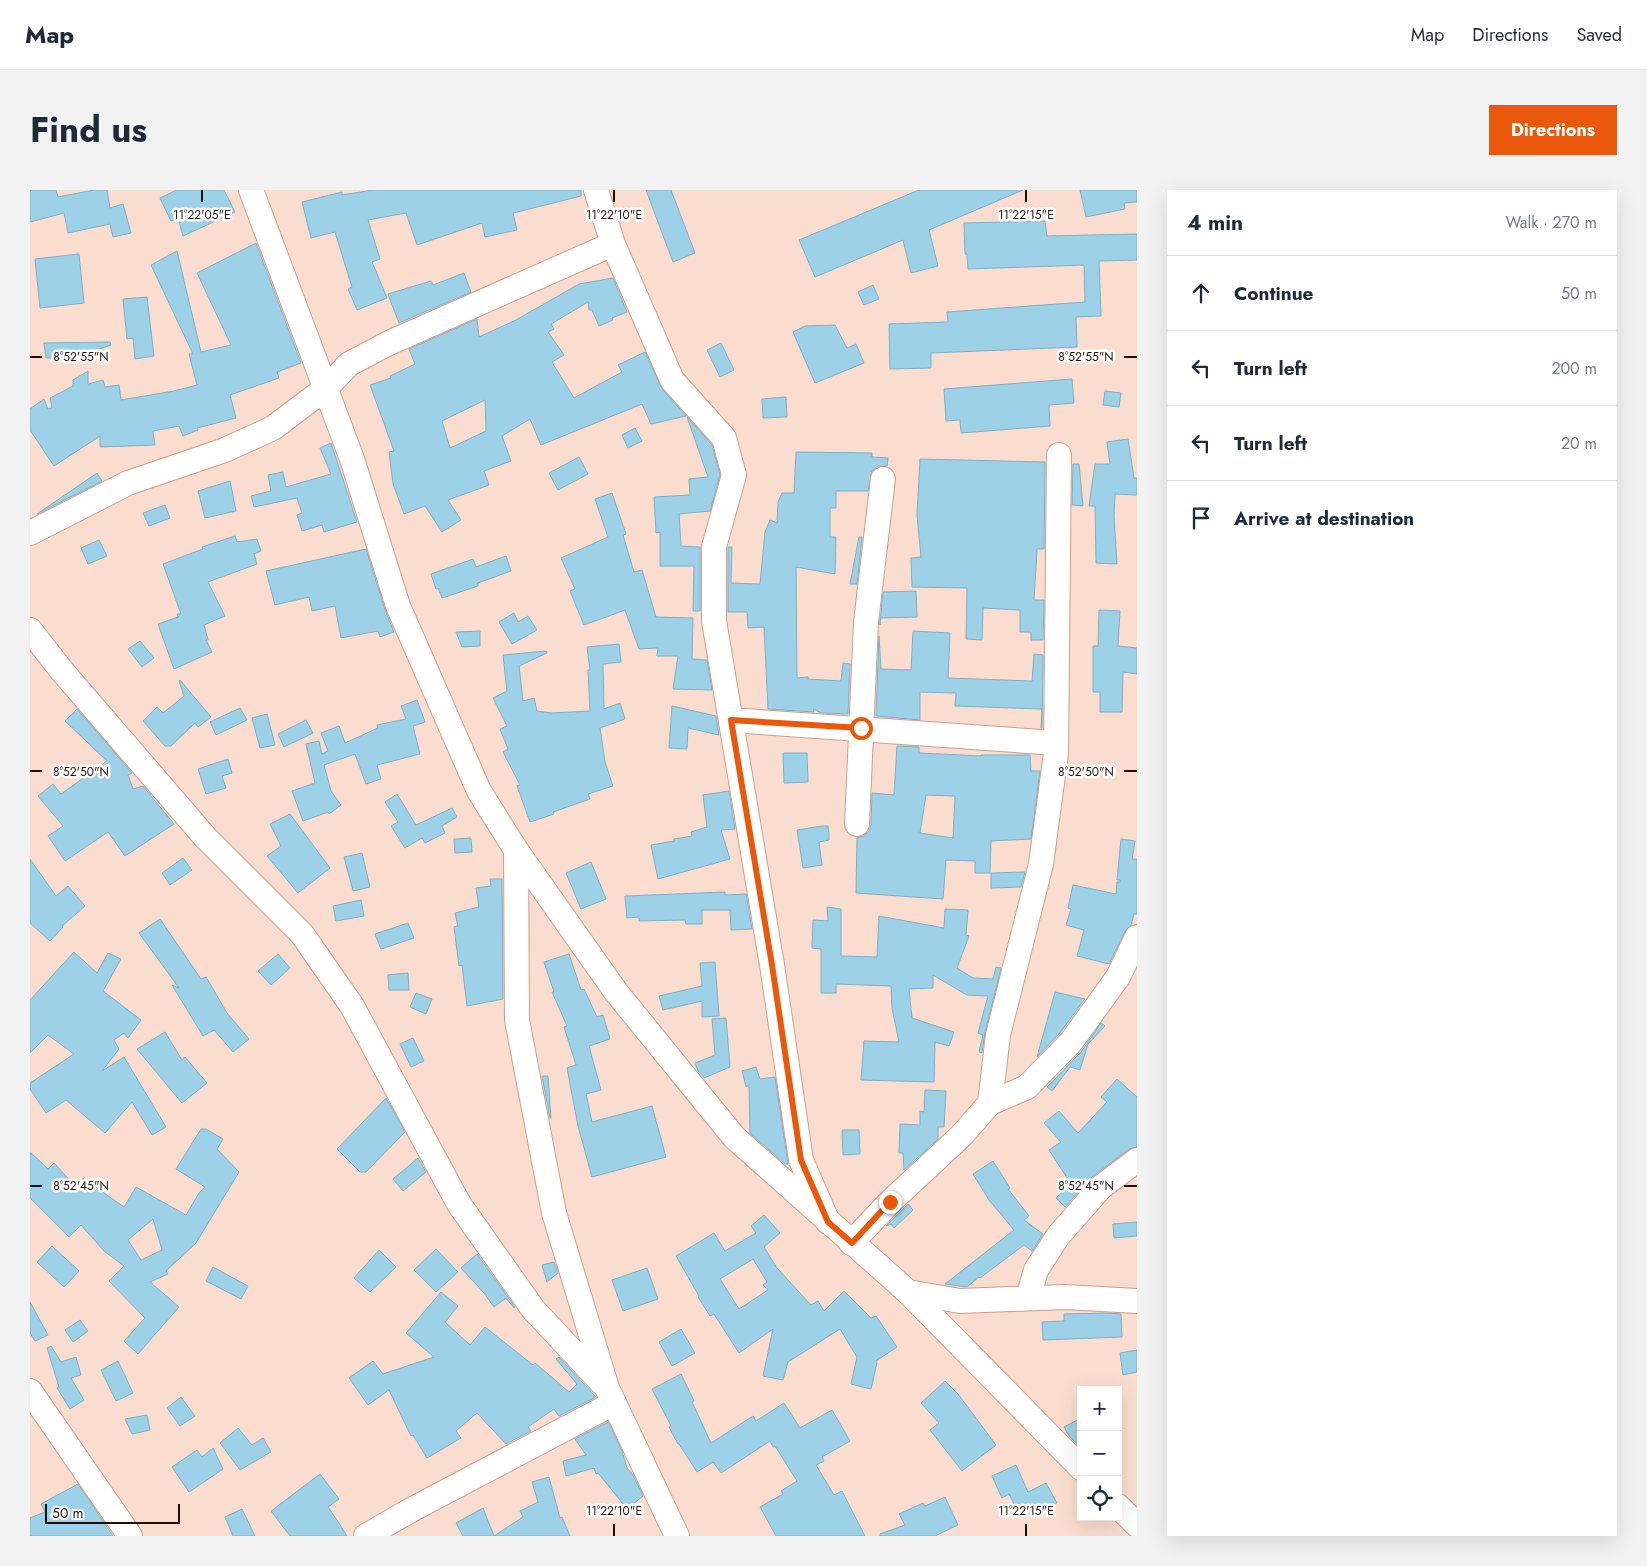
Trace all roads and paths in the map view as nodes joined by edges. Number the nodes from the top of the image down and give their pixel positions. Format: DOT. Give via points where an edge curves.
graph roads {
  1 [pos="251,190"];
  2 [pos="596,190"];
  3 [pos="613,244"];
  4 [pos="326,388"];
  5 [pos="1059,455"];
  6 [pos="883,479"];
  7 [pos="30,533"];
  8 [pos="30,630"];
  9 [pos="731,720"];
  10 [pos="861,728"];
  11 [pos="1056,743"];
  12 [pos="856,824"];
  13 [pos="516,850"];
  14 [pos="1137,937"];
  15 [pos="990,1103"];
  16 [pos="1137,1160"];
  17 [pos="828,1222"];
  18 [pos="852,1243"];
  19 [pos="908,1292"];
  20 [pos="1028,1298"];
  21 [pos="1137,1301"];
  22 [pos="30,1391"];
  23 [pos="611,1396"];
  24 [pos="1077,1464"];
  25 [pos="1122,1510"];
  26 [pos="1137,1525"];
  27 [pos="130,1536"];
  28 [pos="366,1536"];
  29 [pos="676,1536"];
  1 -- 4 [label="street"];
  2 -- 3 [label="street"];
  3 -- 4 [label="street" via="389,343 349,364"];
  3 -- 9 [label="street" via="672,380 724,438 734,475 714,547 714,622"];
  4 -- 7 [label="street" via="273,428 225,450 128,483"];
  4 -- 13 [label="street" via="398,606 479,791"];
  5 -- 11 [label="street"];
  6 -- 10 [label="street" via="866,622"];
  8 -- 23 [label="street" via="205,837 302,934 352,1006 459,1204 533,1309"];
  9 -- 10 [label="street"];
  9 -- 17 [label="street" via="801,1160"];
  10 -- 11 [label="street"];
  10 -- 12 [label="street"];
  11 -- 15 [label="street" via="1041,864 998,1035"];
  13 -- 17 [label="street" via="616,992 734,1137"];
  13 -- 23 [label="street" via="517,1020 554,1213"];
  14 -- 15 [label="street" via="1118,977 1071,1042 1027,1087"];
  15 -- 18 [label="street" via="961,1136 890,1202"];
  16 -- 20 [label="street" via="1101,1188 1058,1236 1036,1270"];
  17 -- 18 [label="street"];
  18 -- 19 [label="street"];
  19 -- 20 [label="street" via="960,1301"];
  19 -- 24 [label="street"];
  20 -- 21 [label="street"];
  22 -- 27 [label="street"];
  23 -- 28 [label="street"];
  23 -- 29 [label="street"];
  25 -- 26 [label="street"];
}
